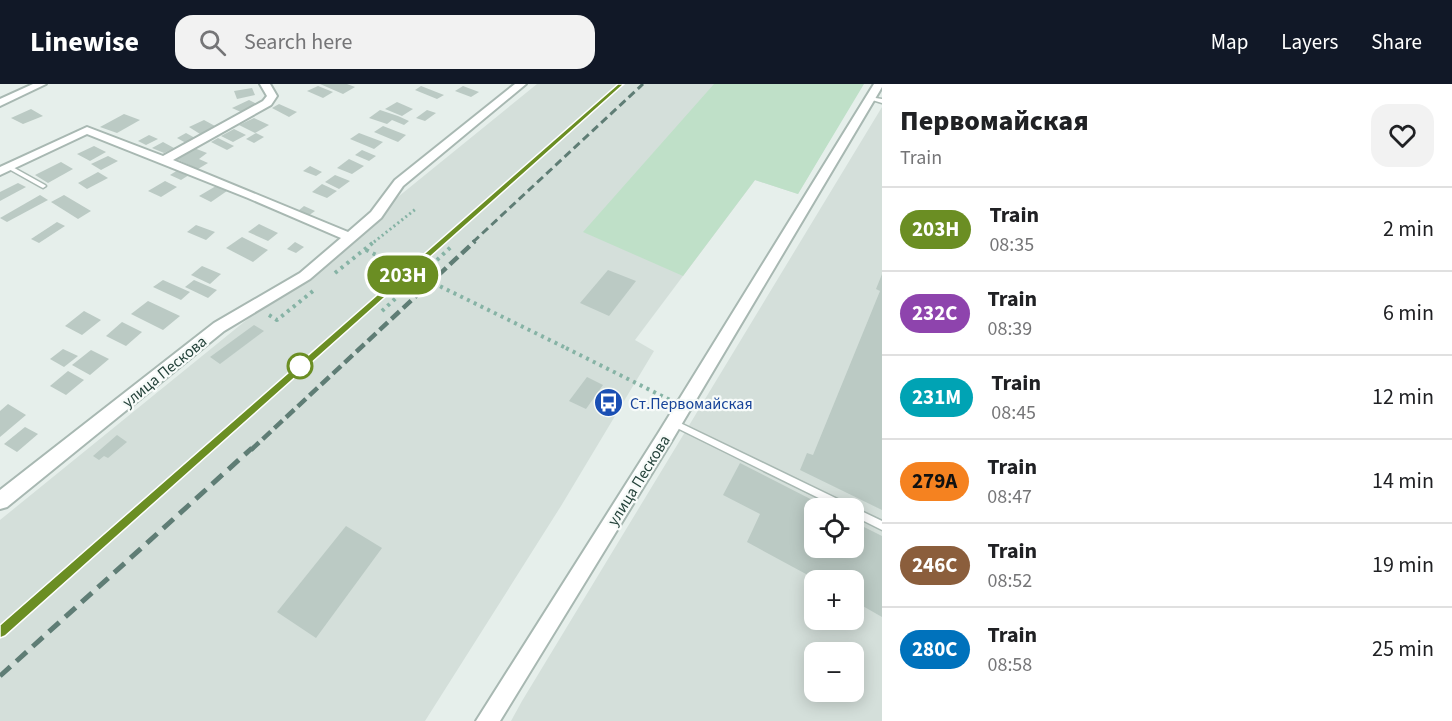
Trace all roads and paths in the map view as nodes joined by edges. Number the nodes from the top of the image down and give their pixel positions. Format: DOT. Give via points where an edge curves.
graph roads {
  1 [pos="40,84"];
  2 [pos="265,84"];
  3 [pos="521,84"];
  4 [pos="879,84"];
  5 [pos="877,100"];
  6 [pos="0,103"];
  7 [pos="163,160"];
  8 [pos="4,169"];
  9 [pos="43,186"];
  10 [pos="417,208"];
  11 [pos="351,238"];
  12 [pos="452,246"];
  13 [pos="366,250"];
  14 [pos="330,277"];
  15 [pos="420,277"];
  16 [pos="382,311"];
  17 [pos="683,407"];
  18 [pos="674,423"];
  19 [pos="827,498"];
  20 [pos="0,501"];
  21 [pos="864,517"];
  22 [pos="882,526"];
  23 [pos="494,718"];
  1 -- 6 [label="street"];
  2 -- 7 [label="street" via="272,96 267,103"];
  3 -- 11 [label="street, улица Пескова" via="399,183 376,214"];
  4 -- 5 [label="street, улица Пескова"];
  5 -- 17 [label="street, улица Пескова"];
  7 -- 8 [label="street" via="87,130"];
  7 -- 11 [label="street"];
  8 -- 9 [label="lane"];
  10 -- 13 [label="path"];
  11 -- 20 [label="street, улица Пескова" via="305,276 219,327"];
  12 -- 15 [label="path"];
  13 -- 14 [label="path"];
  13 -- 15 [label="path, bridge"];
  15 -- 16 [label="path"];
  15 -- 17 [label="path, bridge"];
  17 -- 18 [label="street, улица Пескова"];
  18 -- 19 [label="lane"];
  18 -- 23 [label="street, улица Пескова"];
  21 -- 22 [label="lane"];
}
